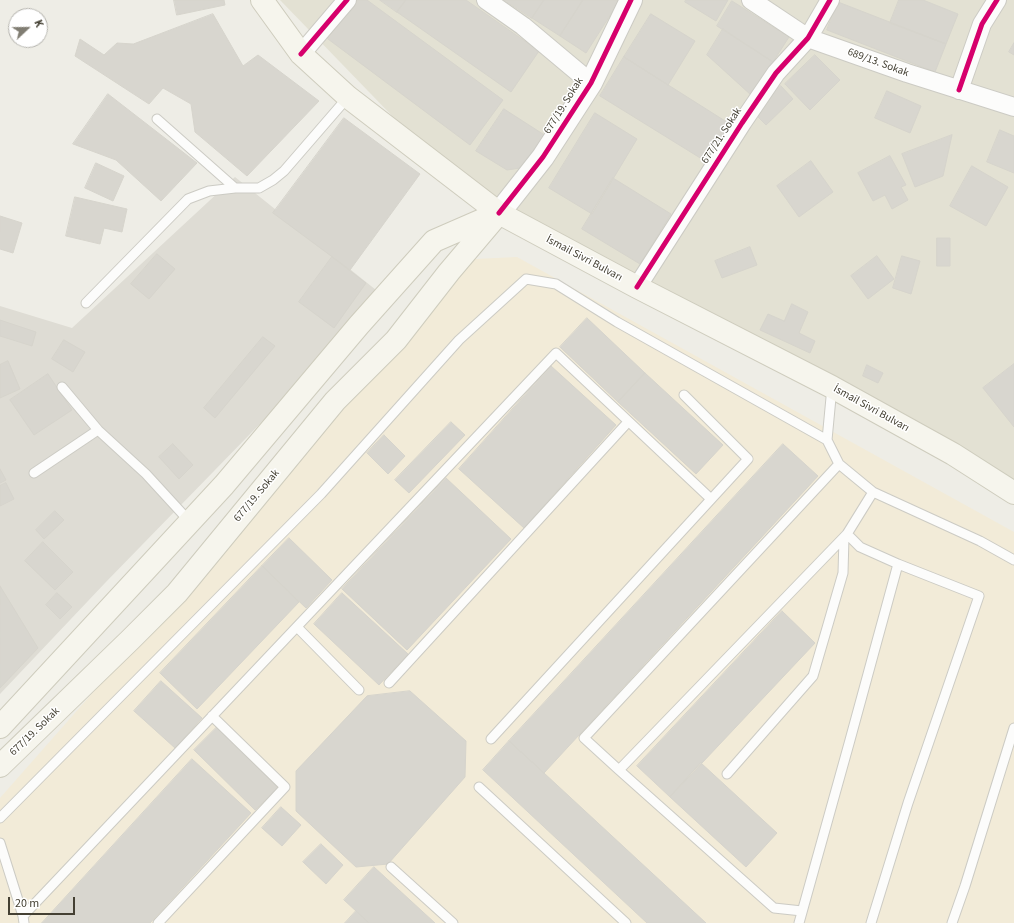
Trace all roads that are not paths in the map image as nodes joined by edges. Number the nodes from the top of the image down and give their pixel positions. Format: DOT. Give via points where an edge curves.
graph roads {
  1 [pos="262,0"];
  2 [pos="347,0"];
  3 [pos="486,0"];
  4 [pos="631,0"];
  5 [pos="751,0"];
  6 [pos="830,0"];
  7 [pos="997,0"];
  8 [pos="808,38"];
  9 [pos="301,54"];
  10 [pos="590,83"];
  11 [pos="959,90"];
  12 [pos="348,96"];
  13 [pos="1014,107"];
  14 [pos="157,119"];
  15 [pos="234,188"];
  16 [pos="499,213"];
  17 [pos="637,287"];
  18 [pos="86,303"];
  19 [pos="62,387"];
  20 [pos="832,387"];
  21 [pos="684,395"];
  22 [pos="628,422"];
  23 [pos="98,430"];
  24 [pos="827,440"];
  25 [pos="839,464"];
  26 [pos="34,473"];
  27 [pos="873,492"];
  28 [pos="1014,493"];
  29 [pos="710,499"];
  30 [pos="190,522"];
  31 [pos="845,536"];
  32 [pos="1014,560"];
  33 [pos="898,564"];
  34 [pos="297,627"];
  35 [pos="388,683"];
  36 [pos="358,690"];
  37 [pos="212,716"];
  38 [pos="0,727"];
  39 [pos="1014,728"];
  40 [pos="491,739"];
  41 [pos="0,766"];
  42 [pos="619,770"];
  43 [pos="727,774"];
  44 [pos="479,787"];
  45 [pos="0,818"];
  46 [pos="0,843"];
  47 [pos="391,867"];
  48 [pos="802,911"];
  49 [pos="24,920"];
  50 [pos="158,923"];
  51 [pos="453,923"];
  52 [pos="626,923"];
  53 [pos="799,923"];
  54 [pos="871,923"];
  55 [pos="952,923"];
  1 -- 9 [label="main road, İsmail Sivri Bulvarı"];
  2 -- 9 [label="street"];
  3 -- 10 [label="street" via="523,26"];
  4 -- 10 [label="street, 677/19. Sokak"];
  5 -- 8 [label="street, 689/13. Sokak"];
  6 -- 8 [label="street, 677/21. Sokak"];
  7 -- 11 [label="street" via="982,24"];
  8 -- 11 [label="street, 689/13. Sokak"];
  8 -- 17 [label="street, 677/21. Sokak" via="776,73"];
  9 -- 12 [label="main road, İsmail Sivri Bulvarı"];
  10 -- 16 [label="street, 677/19. Sokak" via="543,157"];
  11 -- 13 [label="street, 689/13. Sokak"];
  12 -- 15 [label="lane" via="284,171 273,180 259,188"];
  12 -- 16 [label="main road, İsmail Sivri Bulvarı"];
  14 -- 15 [label="lane"];
  15 -- 18 [label="lane" via="209,191 188,199"];
  16 -- 17 [label="main road, İsmail Sivri Bulvarı"];
  16 -- 30 [label="main road, 677/19. Sokak" via="434,241"];
  16 -- 41 [label="main road, 677/19. Sokak" via="396,340 335,400 176,593"];
  17 -- 20 [label="main road, İsmail Sivri Bulvarı"];
  19 -- 23 [label="lane"];
  20 -- 24 [label="lane"];
  20 -- 28 [label="main road, İsmail Sivri Bulvarı" via="953,454"];
  21 -- 29 [label="lane" via="748,459"];
  22 -- 29 [label="lane"];
  22 -- 34 [label="lane" via="556,353"];
  22 -- 35 [label="lane"];
  23 -- 26 [label="lane"];
  23 -- 30 [label="lane" via="146,474"];
  24 -- 25 [label="lane"];
  24 -- 45 [label="lane" via="617,322 556,284 526,279 458,340 321,494"];
  25 -- 27 [label="lane"];
  25 -- 42 [label="lane" via="584,738"];
  27 -- 31 [label="lane"];
  27 -- 32 [label="lane" via="980,541"];
  29 -- 40 [label="lane"];
  30 -- 38 [label="main road, 677/19. Sokak"];
  31 -- 33 [label="lane" via="860,547"];
  31 -- 42 [label="lane"];
  31 -- 43 [label="lane" via="843,573 813,676"];
  33 -- 48 [label="lane"];
  33 -- 54 [label="lane" via="979,596 908,803"];
  34 -- 36 [label="lane"];
  34 -- 37 [label="lane"];
  37 -- 49 [label="lane"];
  37 -- 50 [label="lane" via="285,787"];
  39 -- 55 [label="lane"];
  42 -- 48 [label="lane" via="774,908"];
  44 -- 52 [label="lane"];
  46 -- 49 [label="lane"];
  47 -- 51 [label="lane"];
  48 -- 53 [label="lane"];
}
